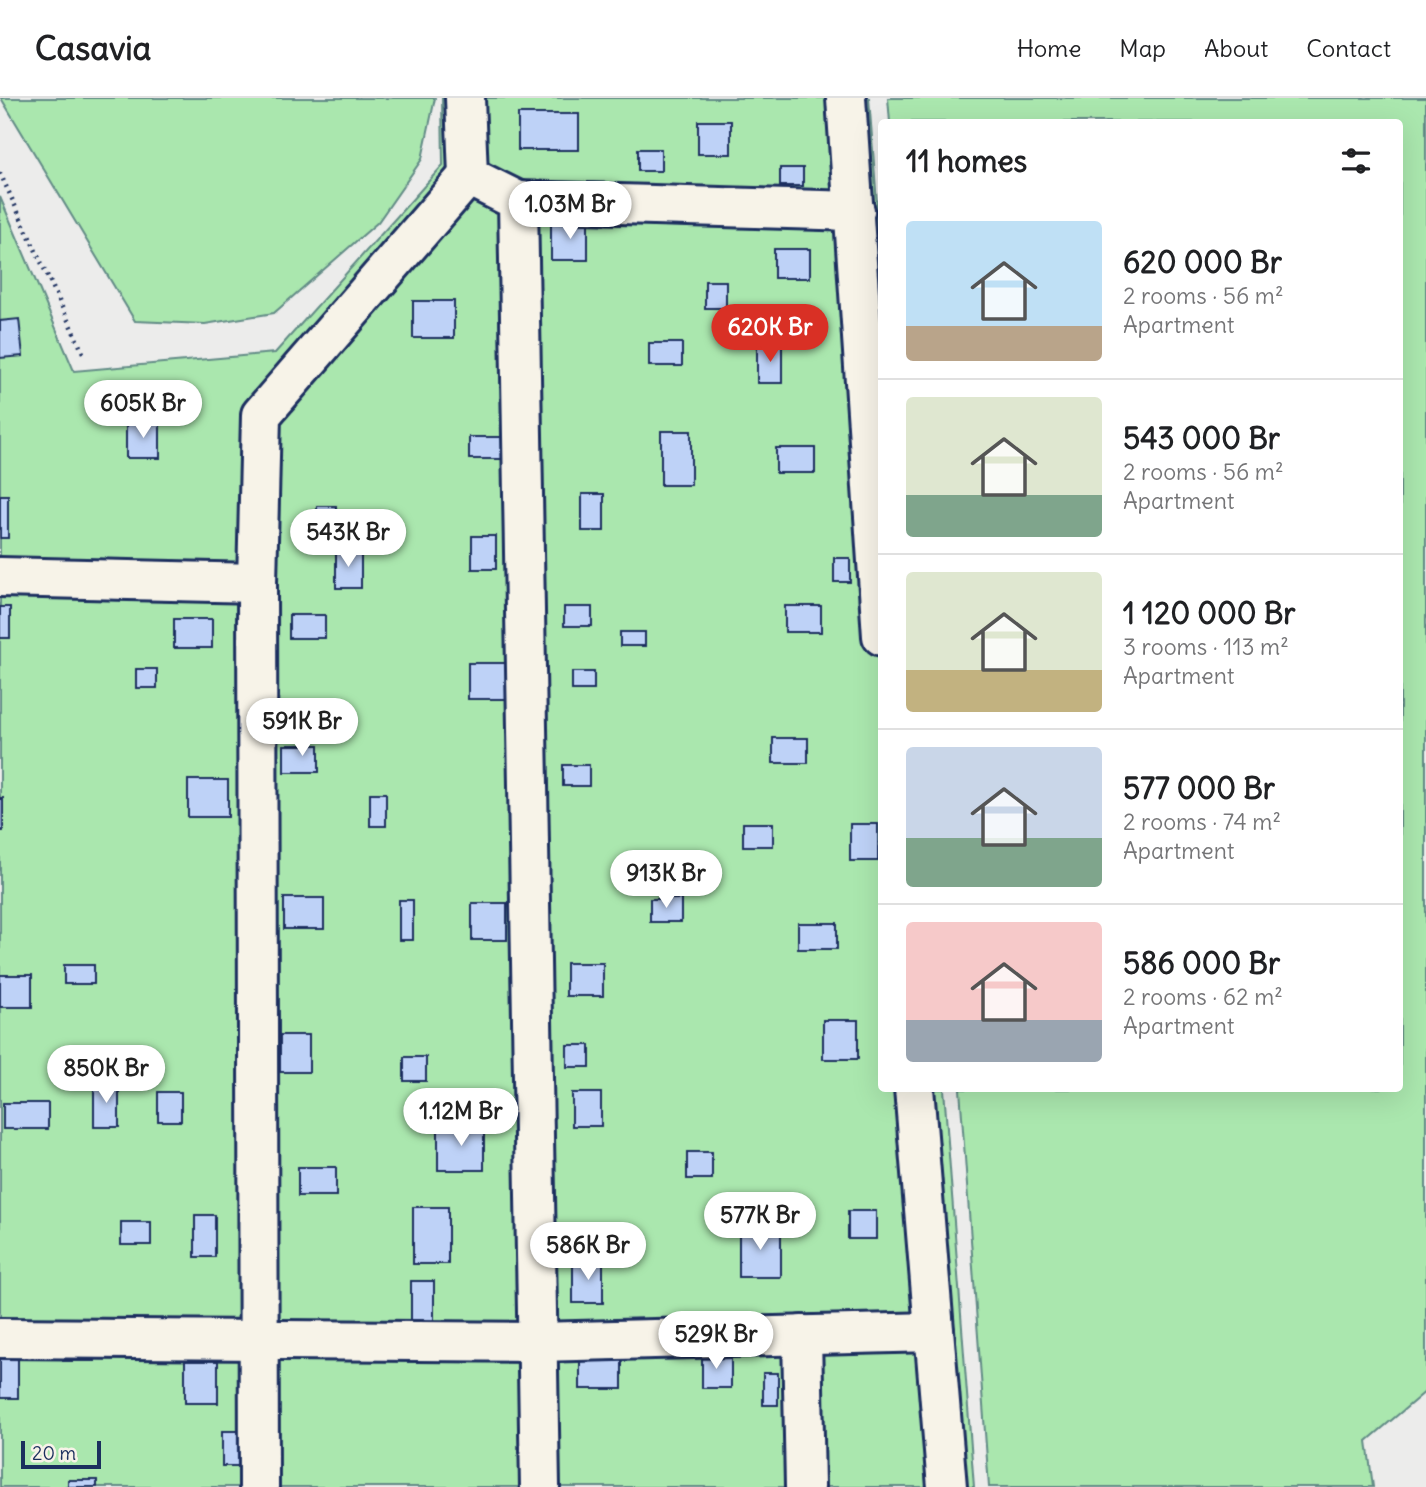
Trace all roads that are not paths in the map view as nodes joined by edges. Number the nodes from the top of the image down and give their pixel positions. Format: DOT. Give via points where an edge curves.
graph roads {
  1 [pos="465,98"];
  2 [pos="846,98"];
  3 [pos="468,176"];
  4 [pos="518,201"];
  5 [pos="855,211"];
  6 [pos="0,577"];
  7 [pos="878,581"];
  8 [pos="257,583"];
  9 [pos="914,1092"];
  10 [pos="934,1332"];
  11 [pos="802,1335"];
  12 [pos="0,1338"];
  13 [pos="260,1340"];
  14 [pos="537,1342"];
  15 [pos="259,1487"];
  16 [pos="540,1487"];
  17 [pos="805,1487"];
  18 [pos="947,1487"];
  1 -- 3 [label="street"];
  2 -- 5 [label="street"];
  3 -- 4 [label="street"];
  3 -- 8 [label="street" via="261,415"];
  4 -- 5 [label="street"];
  4 -- 14 [label="street"];
  5 -- 7 [label="street"];
  6 -- 8 [label="street"];
  8 -- 13 [label="street"];
  9 -- 10 [label="street"];
  10 -- 11 [label="street"];
  10 -- 18 [label="street"];
  11 -- 14 [label="street"];
  11 -- 17 [label="street"];
  12 -- 13 [label="street"];
  13 -- 14 [label="street"];
  13 -- 15 [label="street"];
  14 -- 16 [label="street"];
}
